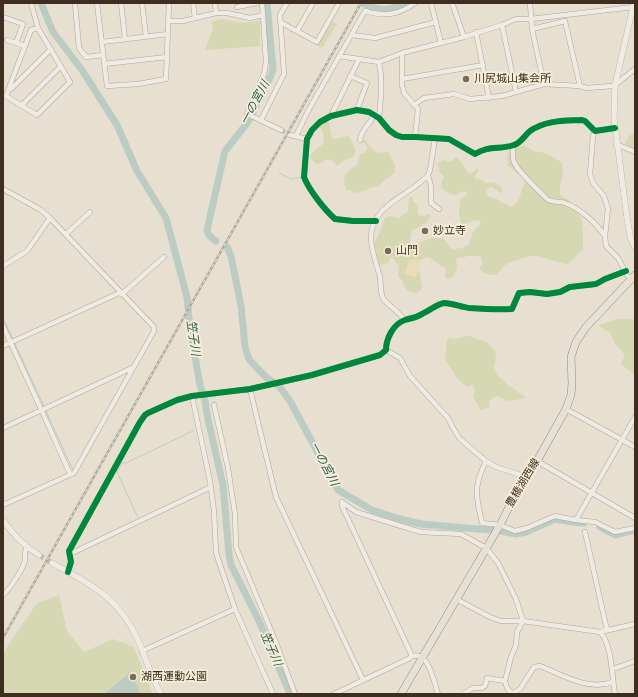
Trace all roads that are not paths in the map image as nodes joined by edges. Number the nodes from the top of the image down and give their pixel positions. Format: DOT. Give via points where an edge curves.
graph roads {
  1 [pos="31,3"];
  2 [pos="75,3"];
  3 [pos="97,3"];
  4 [pos="121,3"];
  5 [pos="142,3"];
  6 [pos="169,3"];
  7 [pos="193,3"];
  8 [pos="215,3"];
  9 [pos="257,3"];
  10 [pos="262,3"];
  11 [pos="287,3"];
  12 [pos="313,3"];
  13 [pos="339,3"];
  14 [pos="415,3"];
  15 [pos="431,3"];
  16 [pos="452,3"];
  17 [pos="530,3"];
  18 [pos="236,5"];
  19 [pos="633,5"];
  20 [pos="216,13"];
  21 [pos="237,15"];
  22 [pos="263,15"];
  23 [pos="3,17"];
  24 [pos="195,18"];
  25 [pos="531,19"];
  26 [pos="169,21"];
  27 [pos="280,22"];
  28 [pos="436,22"];
  29 [pos="502,25"];
  30 [pos="38,28"];
  31 [pos="532,28"];
  32 [pos="297,31"];
  33 [pos="476,32"];
  34 [pos="168,34"];
  35 [pos="352,35"];
  36 [pos="146,36"];
  37 [pos="464,37"];
  38 [pos="125,39"];
  39 [pos="6,40"];
  40 [pos="102,42"];
  41 [pos="16,43"];
  42 [pos="442,43"];
  43 [pos="25,46"];
  44 [pos="51,49"];
  45 [pos="402,53"];
  46 [pos="103,55"];
  47 [pos="339,56"];
  48 [pos="167,57"];
  49 [pos="359,59"];
  50 [pos="379,62"];
  51 [pos="104,64"];
  52 [pos="483,65"];
  53 [pos="61,66"];
  54 [pos="635,69"];
  55 [pos="350,76"];
  56 [pos="402,79"];
  57 [pos="544,84"];
  58 [pos="615,85"];
  59 [pos="580,86"];
  60 [pos="9,90"];
  61 [pos="516,92"];
  62 [pos="489,98"];
  63 [pos="22,105"];
  64 [pos="414,105"];
  65 [pos="357,110"];
  66 [pos="374,115"];
  67 [pos="331,116"];
  68 [pos="379,118"];
  69 [pos="261,120"];
  70 [pos="615,128"];
  71 [pos="281,130"];
  72 [pos="595,130"];
  73 [pos="290,135"];
  74 [pos="296,136"];
  75 [pos="415,136"];
  76 [pos="435,138"];
  77 [pos="307,139"];
  78 [pos="360,140"];
  79 [pos="616,144"];
  80 [pos="513,146"];
  81 [pos="635,152"];
  82 [pos="428,176"];
  83 [pos="3,189"];
  84 [pos="439,209"];
  85 [pos="90,212"];
  86 [pos="50,218"];
  87 [pos="376,221"];
  88 [pos="66,234"];
  89 [pos="605,236"];
  90 [pos="635,247"];
  91 [pos="164,257"];
  92 [pos="3,266"];
  93 [pos="626,271"];
  94 [pos="633,278"];
  95 [pos="122,294"];
  96 [pos="404,320"];
  97 [pos="3,326"];
  98 [pos="10,343"];
  99 [pos="3,346"];
  100 [pos="386,350"];
  101 [pos="134,367"];
  102 [pos="250,389"];
  103 [pos="192,396"];
  104 [pos="214,405"];
  105 [pos="42,409"];
  106 [pos="566,409"];
  107 [pos="635,417"];
  108 [pos="3,428"];
  109 [pos="621,439"];
  110 [pos="635,447"];
  111 [pos="537,461"];
  112 [pos="486,462"];
  113 [pos="70,474"];
  114 [pos="527,477"];
  115 [pos="211,487"];
  116 [pos="591,492"];
  117 [pos="3,505"];
  118 [pos="635,518"];
  119 [pos="3,520"];
  120 [pos="576,520"];
  121 [pos="500,525"];
  122 [pos="635,528"];
  123 [pos="585,532"];
  124 [pos="26,547"];
  125 [pos="486,548"];
  126 [pos="70,554"];
  127 [pos="39,555"];
  128 [pos="52,563"];
  129 [pos="68,572"];
  130 [pos="3,595"];
  131 [pos="456,599"];
  132 [pos="235,609"];
  133 [pos="523,621"];
  134 [pos="635,624"];
  135 [pos="607,630"];
  136 [pos="600,632"];
  137 [pos="142,651"];
  138 [pos="412,656"];
  139 [pos="423,657"];
  140 [pos="635,661"];
  141 [pos="613,669"];
  142 [pos="362,680"];
  143 [pos="505,681"];
  144 [pos="613,682"];
  145 [pos="161,694"];
  146 [pos="273,694"];
  147 [pos="295,694"];
  148 [pos="334,694"];
  149 [pos="401,694"];
  150 [pos="438,694"];
  151 [pos="463,694"];
  152 [pos="512,694"];
  153 [pos="615,694"];
  1 -- 30 [label="street"];
  2 -- 46 [label="street" via="80,48 86,57"];
  3 -- 40 [label="street"];
  4 -- 38 [label="street"];
  5 -- 36 [label="street"];
  6 -- 26 [label="street"];
  7 -- 24 [label="street"];
  8 -- 20 [label="street"];
  9 -- 18 [label="street"];
  10 -- 22 [label="street"];
  11 -- 27 [label="street" via="280,15"];
  12 -- 32 [label="street"];
  13 -- 32 [label="street" via="317,42"];
  14 -- 35 [label="street" via="393,14 373,14 365,11"];
  15 -- 28 [label="street"];
  16 -- 37 [label="street"];
  17 -- 25 [label="street"];
  18 -- 21 [label="street"];
  19 -- 25 [label="street"];
  19 -- 58 [label="street"];
  20 -- 21 [label="street"];
  20 -- 24 [label="street"];
  21 -- 22 [label="street" via="250,18"];
  22 -- 69 [label="street" via="266,62 264,74 247,114"];
  23 -- 41 [label="street" via="23,24"];
  24 -- 26 [label="street"];
  25 -- 29 [label="street" via="516,19"];
  25 -- 31 [label="street"];
  26 -- 34 [label="street"];
  27 -- 32 [label="street"];
  27 -- 69 [label="street" via="284,74"];
  28 -- 35 [label="street" via="375,38"];
  28 -- 42 [label="street"];
  29 -- 33 [label="street"];
  29 -- 61 [label="street"];
  30 -- 43 [label="street" via="31,30"];
  30 -- 44 [label="street"];
  31 -- 57 [label="street"];
  31 -- 59 [label="street" via="565,21"];
  33 -- 37 [label="street"];
  33 -- 52 [label="street"];
  34 -- 36 [label="street"];
  34 -- 48 [label="street"];
  35 -- 47 [label="street"];
  36 -- 38 [label="street"];
  37 -- 42 [label="street"];
  38 -- 40 [label="street"];
  39 -- 41 [label="street"];
  40 -- 46 [label="street"];
  41 -- 43 [label="street"];
  42 -- 45 [label="street"];
  43 -- 60 [label="street"];
  44 -- 53 [label="street"];
  44 -- 60 [label="street"];
  45 -- 50 [label="street"];
  45 -- 56 [label="street"];
  46 -- 51 [label="street"];
  47 -- 49 [label="street"];
  47 -- 74 [label="street"];
  48 -- 51 [label="street"];
  48 -- 51 [label="street" via="166,79 138,84 107,86"];
  49 -- 50 [label="street"];
  49 -- 55 [label="street"];
  50 -- 68 [label="street" via="382,96"];
  52 -- 56 [label="street"];
  52 -- 62 [label="street"];
  53 -- 63 [label="street"];
  53 -- 63 [label="street" via="70,82 37,115"];
  54 -- 58 [label="street"];
  55 -- 65 [label="street" via="367,83"];
  55 -- 67 [label="street"];
  56 -- 64 [label="street" via="404,93"];
  57 -- 59 [label="street"];
  57 -- 61 [label="street"];
  58 -- 59 [label="street" via="587,88"];
  58 -- 70 [label="street"];
  60 -- 63 [label="street" via="6,96"];
  61 -- 62 [label="street"];
  62 -- 64 [label="street" via="470,99 454,94 424,98"];
  64 -- 75 [label="street" via="418,108"];
  65 -- 66 [label="street"];
  65 -- 67 [label="street"];
  66 -- 68 [label="street"];
  66 -- 78 [label="street" via="361,132"];
  67 -- 77 [label="street" via="318,124"];
  68 -- 75 [label="street" via="396,135"];
  69 -- 71 [label="street"];
  70 -- 72 [label="street"];
  70 -- 79 [label="street"];
  72 -- 80 [label="street" via="582,120 550,122 529,132"];
  72 -- 89 [label="street" via="592,136 590,174 593,183 604,196 608,209"];
  73 -- 74 [label="street"];
  74 -- 77 [label="street"];
  75 -- 76 [label="street"];
  76 -- 80 [label="street" via="449,139 475,154 486,148"];
  76 -- 82 [label="street"];
  77 -- 87 [label="street" via="304,177 334,219"];
  79 -- 81 [label="street"];
  79 -- 90 [label="street" via="631,240"];
  80 -- 89 [label="street" via="514,162 547,199 570,205 598,226"];
  82 -- 84 [label="street" via="431,203"];
  82 -- 87 [label="street" via="382,211"];
  83 -- 86 [label="street" via="41,210"];
  85 -- 88 [label="street"];
  86 -- 88 [label="street"];
  86 -- 92 [label="street" via="27,251"];
  87 -- 96 [label="street" via="370,241 382,296"];
  88 -- 95 [label="street"];
  89 -- 93 [label="street" via="606,246"];
  91 -- 95 [label="street"];
  93 -- 94 [label="street"];
  93 -- 96 [label="street" via="596,284 570,287 560,292 519,294 512,309 489,310 445,303 420,316"];
  94 -- 106 [label="main road, 豊橋湖西線" via="586,327 576,342 571,357 571,395"];
  95 -- 98 [label="street" via="118,293"];
  95 -- 101 [label="street" via="154,327"];
  96 -- 100 [label="street" via="388,337"];
  97 -- 98 [label="street"];
  98 -- 99 [label="street"];
  98 -- 105 [label="street"];
  100 -- 102 [label="street" via="380,355"];
  100 -- 112 [label="street" via="400,358 410,376 448,418 460,439"];
  101 -- 105 [label="street"];
  101 -- 113 [label="street" via="74,472"];
  102 -- 103 [label="street"];
  102 -- 142 [label="street" via="276,497"];
  103 -- 115 [label="street"];
  103 -- 126 [label="street" via="145,415 69,551"];
  104 -- 147 [label="street" via="228,468 235,514 236,547"];
  105 -- 108 [label="street"];
  105 -- 113 [label="street"];
  106 -- 109 [label="street"];
  106 -- 111 [label="main road, 豊橋湖西線"];
  107 -- 109 [label="street"];
  109 -- 110 [label="street"];
  109 -- 116 [label="street"];
  111 -- 114 [label="main road, 豊橋湖西線"];
  111 -- 116 [label="street"];
  112 -- 114 [label="street" via="496,468"];
  112 -- 121 [label="street" via="479,475 476,496 482,523"];
  113 -- 117 [label="street"];
  114 -- 121 [label="main road, 豊橋湖西線" via="510,503"];
  115 -- 126 [label="street"];
  115 -- 132 [label="street" via="216,552"];
  116 -- 118 [label="street"];
  116 -- 120 [label="street"];
  119 -- 124 [label="street" via="14,536"];
  120 -- 121 [label="street" via="555,516 527,528 515,530"];
  120 -- 122 [label="street" via="595,522 615,532"];
  121 -- 125 [label="main road, 豊橋湖西線"];
  123 -- 135 [label="street"];
  124 -- 127 [label="street"];
  124 -- 130 [label="street" via="25,561 11,588"];
  125 -- 131 [label="main road, 豊橋湖西線"];
  125 -- 133 [label="street" via="498,563 516,599"];
  125 -- 138 [label="street" via="461,534 421,532 356,512 342,502"];
  126 -- 129 [label="street"];
  128 -- 129 [label="street"];
  129 -- 137 [label="street" via="93,586 118,606"];
  131 -- 133 [label="street" via="490,617"];
  131 -- 139 [label="main road, 豊橋湖西線"];
  132 -- 137 [label="street"];
  132 -- 146 [label="street"];
  133 -- 136 [label="street"];
  133 -- 143 [label="street" via="516,632 516,645"];
  134 -- 135 [label="street"];
  135 -- 136 [label="street"];
  136 -- 141 [label="street" via="605,640"];
  137 -- 145 [label="street"];
  138 -- 139 [label="street"];
  138 -- 142 [label="street"];
  139 -- 149 [label="main road, 豊橋湖西線"];
  139 -- 150 [label="street" via="430,668"];
  140 -- 141 [label="street"];
  141 -- 144 [label="street"];
  142 -- 148 [label="street"];
  143 -- 151 [label="street" via="486,678 485,686 473,688"];
  143 -- 152 [label="street"];
  144 -- 152 [label="street" via="577,682 540,666 534,667 520,689"];
  144 -- 153 [label="street"];
}
